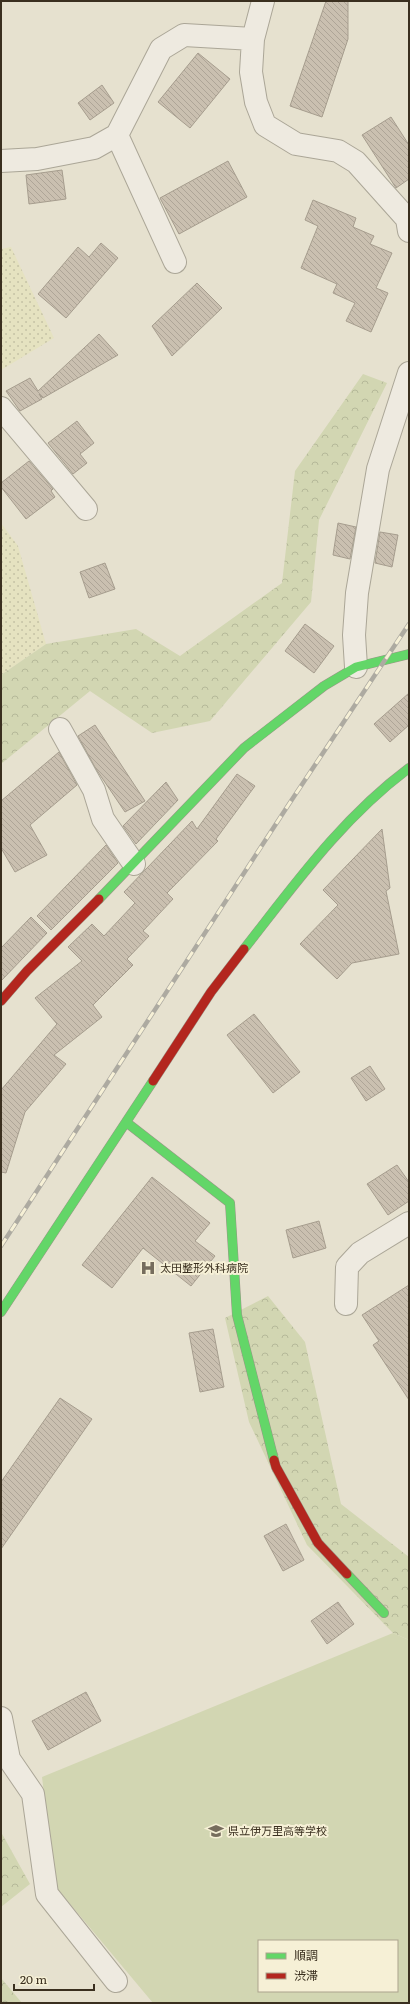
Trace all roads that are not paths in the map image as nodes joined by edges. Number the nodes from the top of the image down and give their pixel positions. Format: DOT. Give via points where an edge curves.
graph roads {
  1 [pos="263,1"];
  2 [pos="253,39"];
  3 [pos="116,135"];
  4 [pos="1,161"];
  5 [pos="409,231"];
  6 [pos="175,262"];
  7 [pos="409,373"];
  8 [pos="1,408"];
  9 [pos="86,509"];
  10 [pos="409,654"];
  11 [pos="356,667"];
  12 [pos="60,729"];
  13 [pos="409,768"];
  14 [pos="134,864"];
  15 [pos="1,1001"];
  16 [pos="126,1122"];
  17 [pos="409,1222"];
  18 [pos="346,1304"];
  19 [pos="1,1312"];
  20 [pos="384,1613"];
  21 [pos="1,1718"];
  22 [pos="116,1981"];
  1 -- 2 [label="street"];
  2 -- 3 [label="street" via="184,35 160,49"];
  2 -- 5 [label="street" via="251,72 256,102 265,125 296,144 338,151 356,162 407,219"];
  3 -- 4 [label="street" via="94,148 37,159"];
  3 -- 6 [label="street"];
  7 -- 11 [label="street" via="378,469 357,593 354,635"];
  8 -- 9 [label="street"];
  10 -- 11 [label="street"];
  11 -- 14 [label="street" via="324,686 244,748"];
  12 -- 14 [label="street" via="94,790 103,819"];
  13 -- 16 [label="street" via="385,786 322,849 211,992"];
  14 -- 15 [label="street" via="27,971"];
  16 -- 19 [label="street"];
  16 -- 20 [label="street" via="230,1202 237,1315 276,1467 318,1544"];
  17 -- 18 [label="street" via="360,1253 347,1267"];
  21 -- 22 [label="street" via="9,1759 33,1794 47,1894"];
}
